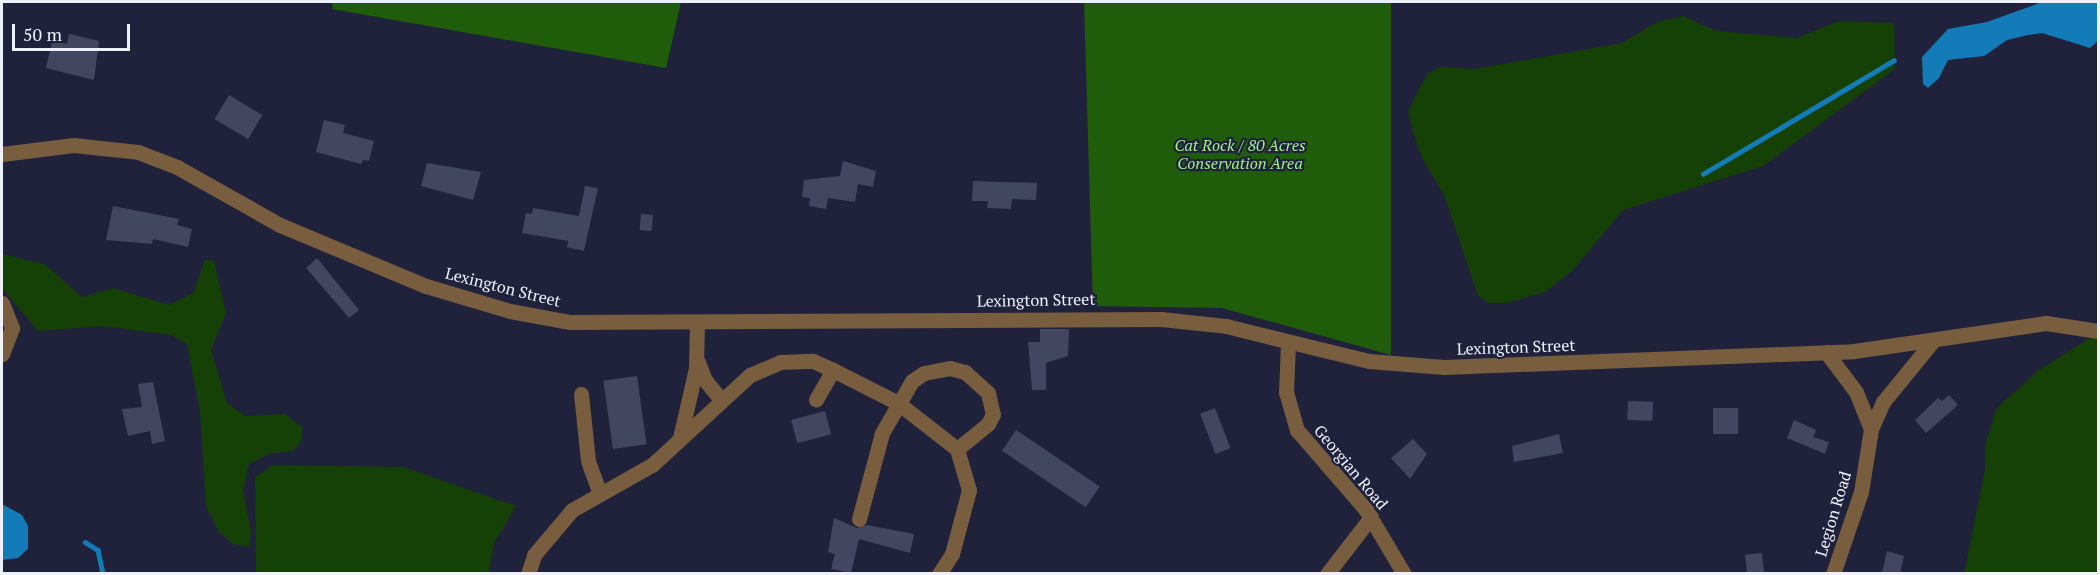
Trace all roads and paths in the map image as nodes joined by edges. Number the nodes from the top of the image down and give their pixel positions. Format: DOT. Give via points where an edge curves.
graph roads {
  1 [pos="2,154"];
  2 [pos="2,303"];
  3 [pos="697,322"];
  4 [pos="2098,331"];
  5 [pos="1933,341"];
  6 [pos="1288,343"];
  7 [pos="1826,352"];
  8 [pos="2,354"];
  9 [pos="697,358"];
  10 [pos="833,370"];
  11 [pos="581,394"];
  12 [pos="721,399"];
  13 [pos="816,399"];
  14 [pos="898,403"];
  15 [pos="1870,429"];
  16 [pos="678,443"];
  17 [pos="957,449"];
  18 [pos="600,494"];
  19 [pos="1371,517"];
  20 [pos="859,519"];
  21 [pos="528,573"];
  22 [pos="939,573"];
  23 [pos="1328,573"];
  24 [pos="1404,573"];
  25 [pos="1833,573"];
  1 -- 3 [label="street, Lexington Street" via="61,146 129,150 177,167 293,231 456,296 564,321"];
  2 -- 8 [label="street" via="12,328"];
  3 -- 6 [label="street, Lexington Street" via="1119,317 1215,324"];
  3 -- 9 [label="street"];
  4 -- 5 [label="street, Lexington Street" via="2072,325 2026,324"];
  5 -- 7 [label="street, Lexington Street"];
  5 -- 15 [label="street, Legion Road" via="1883,402"];
  6 -- 7 [label="street, Lexington Street" via="1369,362 1444,367"];
  6 -- 19 [label="street, Georgian Road" via="1286,392 1297,430"];
  7 -- 15 [label="street, Legion Road" via="1856,392"];
  9 -- 12 [label="street" via="701,375"];
  9 -- 16 [label="street"];
  10 -- 12 [label="street" via="805,360 780,362 750,375"];
  10 -- 13 [label="street"];
  10 -- 14 [label="street"];
  11 -- 18 [label="street" via="588,461"];
  12 -- 16 [label="street"];
  14 -- 17 [label="street"];
  14 -- 17 [label="street" via="912,381 937,369 958,370 976,378 988,393 993,414 980,432"];
  14 -- 20 [label="street" via="882,433"];
  15 -- 25 [label="street, Legion Road" via="1861,492"];
  16 -- 18 [label="street" via="644,470"];
  17 -- 22 [label="street" via="969,490 952,554"];
  18 -- 21 [label="street" via="561,521 534,555"];
  19 -- 23 [label="street"];
  19 -- 24 [label="street, Georgian Road"];
}
